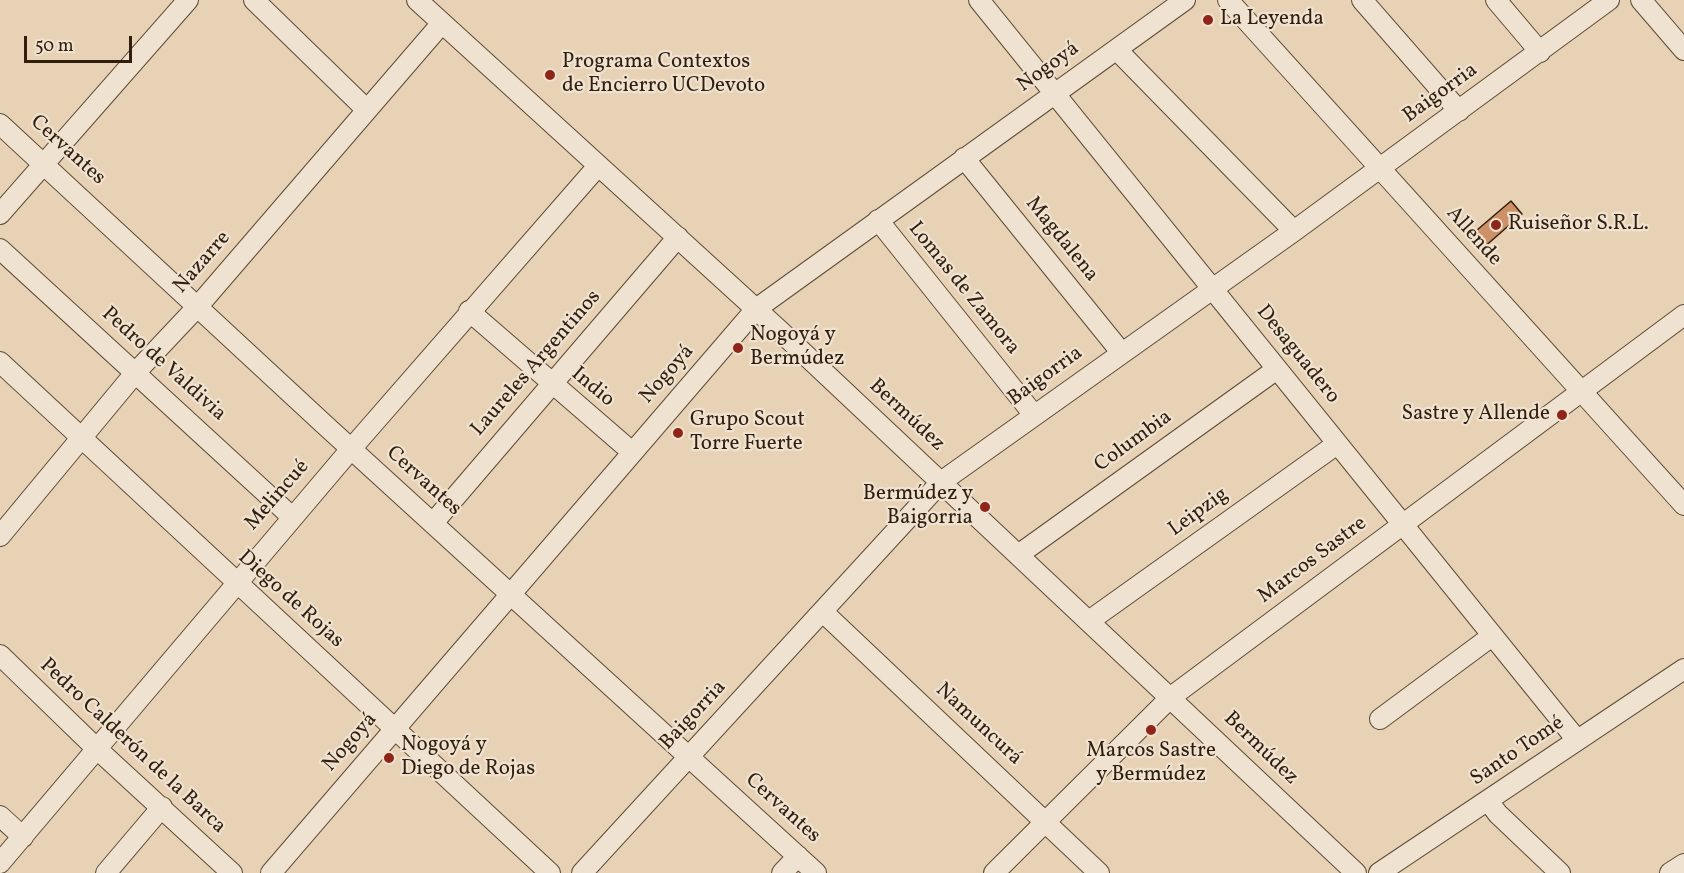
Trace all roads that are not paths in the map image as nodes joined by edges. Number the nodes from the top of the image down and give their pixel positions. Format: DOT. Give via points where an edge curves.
graph roads {
  1 [pos="188,0"];
  2 [pos="254,0"];
  3 [pos="417,0"];
  4 [pos="979,0"];
  5 [pos="1185,0"];
  6 [pos="1228,0"];
  7 [pos="1362,0"];
  8 [pos="1496,0"];
  9 [pos="1609,0"];
  10 [pos="1641,0"];
  11 [pos="442,23"];
  12 [pos="1116,50"];
  13 [pos="1684,50"];
  14 [pos="1540,52"];
  15 [pos="1056,94"];
  16 [pos="367,110"];
  17 [pos="1459,111"];
  18 [pos="0,124"];
  19 [pos="964,158"];
  20 [pos="45,163"];
  21 [pos="598,166"];
  22 [pos="1379,169"];
  23 [pos="0,214"];
  24 [pos="878,220"];
  25 [pos="1294,231"];
  26 [pos="678,237"];
  27 [pos="0,249"];
  28 [pos="1213,288"];
  29 [pos="199,305"];
  30 [pos="756,309"];
  31 [pos="469,311"];
  32 [pos="1684,315"];
  33 [pos="1121,352"];
  34 [pos="0,362"];
  35 [pos="1278,369"];
  36 [pos="136,372"];
  37 [pos="551,385"];
  38 [pos="1580,391"];
  39 [pos="1034,415"];
  40 [pos="82,438"];
  41 [pos="1337,444"];
  42 [pos="351,449"];
  43 [pos="632,452"];
  44 [pos="941,482"];
  45 [pos="1684,505"];
  46 [pos="292,517"];
  47 [pos="433,523"];
  48 [pos="1402,525"];
  49 [pos="0,536"];
  50 [pos="1018,555"];
  51 [pos="235,584"];
  52 [pos="511,594"];
  53 [pos="823,612"];
  54 [pos="1089,621"];
  55 [pos="1492,636"];
  56 [pos="0,655"];
  57 [pos="1684,669"];
  58 [pos="1171,697"];
  59 [pos="1380,719"];
  60 [pos="396,728"];
  61 [pos="1577,740"];
  62 [pos="96,748"];
  63 [pos="688,757"];
  64 [pos="1488,801"];
  65 [pos="162,807"];
  66 [pos="0,816"];
  67 [pos="1044,821"];
  68 [pos="23,837"];
  69 [pos="798,856"];
  70 [pos="0,863"];
  71 [pos="1684,864"];
  72 [pos="106,873"];
  73 [pos="232,873"];
  74 [pos="271,873"];
  75 [pos="550,873"];
  76 [pos="582,873"];
  77 [pos="782,873"];
  78 [pos="816,873"];
  79 [pos="994,873"];
  80 [pos="1099,873"];
  81 [pos="1356,873"];
  82 [pos="1379,873"];
  83 [pos="1560,873"];
  84 [pos="1670,873"];
  1 -- 20 [label="street"];
  2 -- 16 [label="street"];
  3 -- 11 [label="street, Bermúdez"];
  4 -- 15 [label="street, Desaguadero"];
  5 -- 12 [label="street, Nogoyá"];
  6 -- 22 [label="street, Allende"];
  7 -- 17 [label="street"];
  8 -- 14 [label="street"];
  9 -- 14 [label="street, Baigorria"];
  10 -- 13 [label="street"];
  11 -- 16 [label="street, Nazarre"];
  11 -- 21 [label="street, Bermúdez"];
  12 -- 15 [label="street, Nogoyá"];
  12 -- 25 [label="street"];
  14 -- 17 [label="street, Baigorria"];
  15 -- 19 [label="street, Nogoyá"];
  15 -- 28 [label="street, Desaguadero"];
  16 -- 29 [label="street, Nazarre"];
  17 -- 22 [label="street, Baigorria"];
  18 -- 20 [label="street, Cervantes"];
  19 -- 24 [label="street, Nogoyá"];
  19 -- 33 [label="street, Magdalena"];
  20 -- 23 [label="street"];
  20 -- 29 [label="street, Cervantes"];
  21 -- 26 [label="street, Bermúdez"];
  21 -- 31 [label="street, Melincué"];
  22 -- 25 [label="street, Baigorria"];
  22 -- 38 [label="street, Allende"];
  24 -- 30 [label="street, Nogoyá"];
  24 -- 39 [label="street, Lomas de Zamora"];
  25 -- 28 [label="street, Baigorria"];
  26 -- 30 [label="street, Bermúdez"];
  26 -- 37 [label="street, Laureles Argentinos"];
  27 -- 36 [label="street, Pedro de Valdivia"];
  28 -- 33 [label="street, Baigorria"];
  28 -- 35 [label="street, Desaguadero"];
  29 -- 36 [label="street, Nazarre"];
  29 -- 42 [label="street, Cervantes"];
  30 -- 43 [label="street, Nogoyá"];
  30 -- 44 [label="street, Bermúdez"];
  31 -- 37 [label="street, Indio"];
  31 -- 42 [label="street, Melincué"];
  32 -- 38 [label="street, Marcos Sastre"];
  33 -- 39 [label="street, Baigorria"];
  34 -- 40 [label="street, Diego de Rojas"];
  35 -- 41 [label="street, Desaguadero"];
  35 -- 50 [label="street, Columbia"];
  36 -- 40 [label="street, Nazarre"];
  36 -- 46 [label="street, Pedro de Valdivia"];
  37 -- 43 [label="street, Indio"];
  37 -- 47 [label="street, Laureles Argentinos"];
  38 -- 45 [label="street, Allende"];
  38 -- 48 [label="street, Marcos Sastre"];
  39 -- 44 [label="street, Baigorria"];
  40 -- 49 [label="street, Nazarre"];
  40 -- 51 [label="street, Diego de Rojas"];
  41 -- 48 [label="street, Desaguadero"];
  41 -- 54 [label="street, Leipzig"];
  42 -- 46 [label="street, Melincué"];
  42 -- 47 [label="street, Cervantes"];
  43 -- 52 [label="street, Nogoyá"];
  44 -- 50 [label="street, Bermúdez"];
  44 -- 53 [label="street, Baigorria"];
  46 -- 51 [label="street, Melincué"];
  47 -- 52 [label="street, Cervantes"];
  48 -- 55 [label="street, Desaguadero"];
  48 -- 58 [label="street, Marcos Sastre"];
  50 -- 54 [label="street, Bermúdez"];
  51 -- 60 [label="street, Diego de Rojas"];
  51 -- 62 [label="street, Melincué"];
  52 -- 60 [label="street, Nogoyá"];
  52 -- 63 [label="street, Cervantes"];
  53 -- 63 [label="street, Baigorria"];
  53 -- 67 [label="street, Namuncurá"];
  54 -- 58 [label="street, Bermúdez"];
  55 -- 59 [label="street"];
  55 -- 61 [label="street, Desaguadero"];
  56 -- 62 [label="street, Pedro Calderón de la Barca"];
  57 -- 61 [label="street, Santo Tomé"];
  58 -- 67 [label="street, Marcos Sastre"];
  58 -- 81 [label="street, Bermúdez"];
  60 -- 74 [label="street, Nogoyá"];
  60 -- 75 [label="street, Diego de Rojas"];
  61 -- 64 [label="street, Santo Tomé"];
  62 -- 65 [label="street, Pedro Calderón de la Barca"];
  62 -- 68 [label="street, Melincué"];
  63 -- 69 [label="street, Cervantes"];
  63 -- 76 [label="street, Baigorria"];
  64 -- 82 [label="street, Santo Tomé"];
  64 -- 83 [label="street"];
  65 -- 72 [label="street"];
  65 -- 73 [label="street, Pedro Calderón de la Barca"];
  66 -- 68 [label="street"];
  67 -- 79 [label="street, Marcos Sastre"];
  67 -- 80 [label="street, Namuncurá"];
  68 -- 70 [label="street, Melincué"];
  69 -- 77 [label="street"];
  69 -- 78 [label="street, Cervantes"];
  71 -- 84 [label="street"];
}
